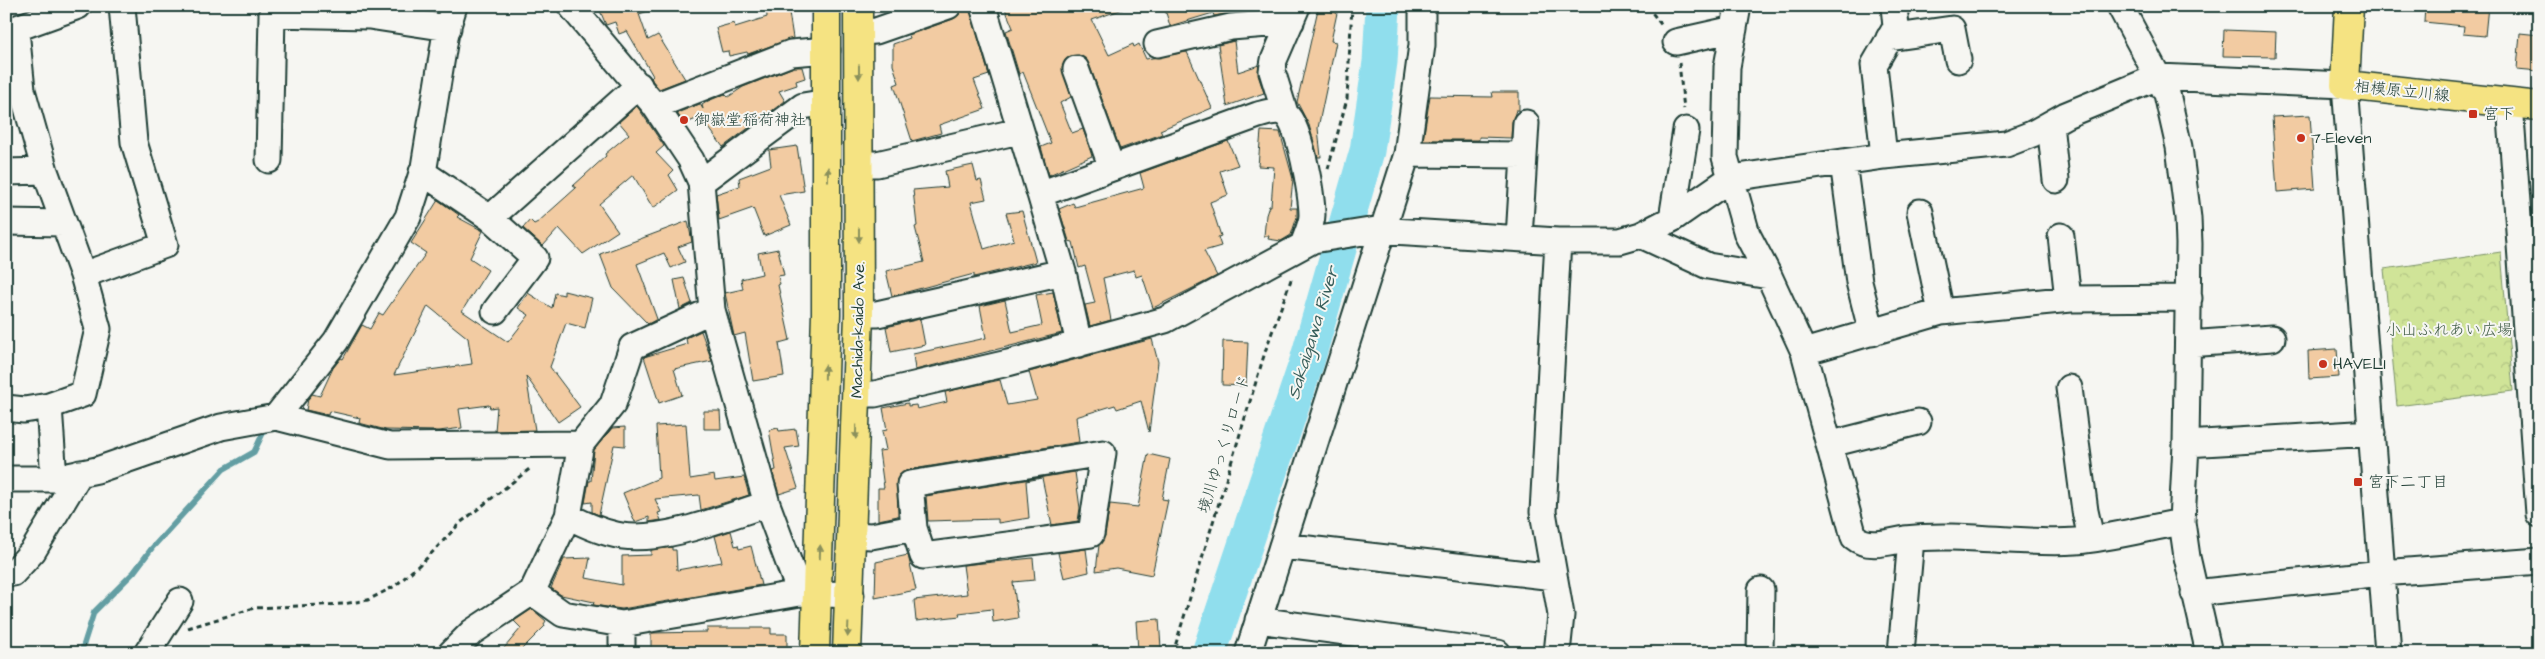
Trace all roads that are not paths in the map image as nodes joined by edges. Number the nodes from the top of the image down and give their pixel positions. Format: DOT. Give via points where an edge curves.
graph roads {
  1 [pos="78,6"];
  2 [pos="122,6"];
  3 [pos="571,6"];
  4 [pos="826,6"];
  5 [pos="948,6"];
  6 [pos="983,6"];
  7 [pos="1422,6"];
  8 [pos="1894,6"];
  9 [pos="2120,6"];
  10 [pos="2349,6"];
  11 [pos="1294,14"];
  12 [pos="451,17"];
  13 [pos="1736,18"];
  14 [pos="858,19"];
  15 [pos="11,31"];
  16 [pos="1889,38"];
  17 [pos="1676,42"];
  18 [pos="1157,44"];
  19 [pos="827,50"];
  20 [pos="1958,60"];
  21 [pos="1076,69"];
  22 [pos="2158,77"];
  23 [pos="639,85"];
  24 [pos="2345,85"];
  25 [pos="827,102"];
  26 [pos="2510,102"];
  27 [pos="655,106"];
  28 [pos="2539,106"];
  29 [pos="1285,113"];
  30 [pos="1526,123"];
  31 [pos="2050,124"];
  32 [pos="1686,130"];
  33 [pos="1019,131"];
  34 [pos="1408,154"];
  35 [pos="1524,155"];
  36 [pos="1884,156"];
  37 [pos="269,160"];
  38 [pos="1843,162"];
  39 [pos="859,164"];
  40 [pos="1112,168"];
  41 [pos="6,172"];
  42 [pos="45,172"];
  43 [pos="422,172"];
  44 [pos="1731,178"];
  45 [pos="2056,180"];
  46 [pos="701,182"];
  47 [pos="1040,194"];
  48 [pos="1920,212"];
  49 [pos="490,218"];
  50 [pos="1672,219"];
  51 [pos="6,222"];
  52 [pos="63,223"];
  53 [pos="1379,230"];
  54 [pos="1310,234"];
  55 [pos="1641,235"];
  56 [pos="2061,236"];
  57 [pos="1519,238"];
  58 [pos="1558,242"];
  59 [pos="1064,272"];
  60 [pos="83,274"];
  61 [pos="1769,276"];
  62 [pos="2189,298"];
  63 [pos="2068,299"];
  64 [pos="712,310"];
  65 [pos="495,311"];
  66 [pos="1941,312"];
  67 [pos="859,314"];
  68 [pos="1872,333"];
  69 [pos="2272,338"];
  70 [pos="1079,344"];
  71 [pos="2188,344"];
  72 [pos="1804,352"];
  73 [pos="2069,388"];
  74 [pos="857,394"];
  75 [pos="49,406"];
  76 [pos="6,408"];
  77 [pos="276,417"];
  78 [pos="1918,422"];
  79 [pos="2372,432"];
  80 [pos="581,444"];
  81 [pos="1831,444"];
  82 [pos="2186,444"];
  83 [pos="80,473"];
  84 [pos="54,478"];
  85 [pos="6,479"];
  86 [pos="767,504"];
  87 [pos="2539,514"];
  88 [pos="568,516"];
  89 [pos="2182,522"];
  90 [pos="914,528"];
  91 [pos="853,535"];
  92 [pos="2091,538"];
  93 [pos="1911,539"];
  94 [pos="1282,546"];
  95 [pos="2539,561"];
  96 [pos="13,573"];
  97 [pos="2382,573"];
  98 [pos="1554,577"];
  99 [pos="1761,590"];
  100 [pos="532,592"];
  101 [pos="809,593"];
  102 [pos="2194,593"];
  103 [pos="851,595"];
  104 [pos="180,601"];
  105 [pos="1258,620"];
  106 [pos="622,624"];
  107 [pos="151,646"];
  108 [pos="451,653"];
  109 [pos="622,653"];
  110 [pos="815,653"];
  111 [pos="847,653"];
  112 [pos="1248,653"];
  113 [pos="1498,653"];
  114 [pos="1557,653"];
  115 [pos="1760,653"];
  116 [pos="1901,653"];
  117 [pos="2209,653"];
  118 [pos="2388,653"];
  1 -- 15 [label="street"];
  2 -- 60 [label="street" via="134,142 165,245"];
  3 -- 23 [label="street"];
  4 -- 19 [label="main road, Machida-kaido Ave."];
  5 -- 14 [label="street" via="876,30"];
  6 -- 33 [label="street"];
  7 -- 34 [label="street" via="1422,45"];
  8 -- 16 [label="street" via="1896,27"];
  9 -- 22 [label="street"];
  10 -- 24 [label="main road, 相模原立川線"];
  11 -- 18 [label="street"];
  11 -- 29 [label="street" via="1272,71"];
  12 -- 37 [label="street" via="272,14"];
  12 -- 43 [label="street"];
  13 -- 17 [label="street"];
  13 -- 44 [label="street" via="1727,67 1725,157"];
  14 -- 39 [label="main road, Machida-kaido Ave., one-way"];
  15 -- 42 [label="street" via="22,90"];
  16 -- 20 [label="street" via="1952,29"];
  16 -- 36 [label="street" via="1874,64"];
  19 -- 25 [label="main road, Machida-kaido Ave."];
  19 -- 27 [label="street" via="791,53"];
  21 -- 40 [label="street"];
  22 -- 24 [label="street"];
  22 -- 31 [label="street"];
  22 -- 62 [label="street" via="2166,94 2179,148 2188,218"];
  23 -- 27 [label="street"];
  23 -- 49 [label="street"];
  24 -- 26 [label="main road, 相模原立川線"];
  24 -- 79 [label="street"];
  25 -- 46 [label="street" via="803,106"];
  101 -- 25 [label="main road, Machida-kaido Ave., one-way" via="826,314"];
  26 -- 28 [label="main road, 相模原立川線"];
  26 -- 87 [label="street"];
  27 -- 46 [label="street" via="691,160"];
  29 -- 40 [label="street" via="1277,111 1258,115"];
  29 -- 54 [label="street" via="1298,134"];
  30 -- 35 [label="street"];
  31 -- 36 [label="street" via="2006,144"];
  31 -- 45 [label="street"];
  32 -- 50 [label="street"];
  33 -- 39 [label="street" via="877,164"];
  33 -- 47 [label="street"];
  34 -- 35 [label="street"];
  34 -- 53 [label="street"];
  35 -- 57 [label="street"];
  36 -- 38 [label="street"];
  38 -- 44 [label="street"];
  38 -- 68 [label="street" via="1859,282"];
  39 -- 67 [label="main road, Machida-kaido Ave., one-way"];
  40 -- 47 [label="street"];
  41 -- 42 [label="street"];
  42 -- 52 [label="street"];
  43 -- 49 [label="street"];
  43 -- 77 [label="street" via="408,217 336,341"];
  44 -- 50 [label="street"];
  44 -- 61 [label="street" via="1746,234"];
  46 -- 64 [label="street"];
  47 -- 59 [label="street"];
  48 -- 66 [label="street"];
  49 -- 65 [label="street" via="535,258"];
  50 -- 55 [label="street"];
  51 -- 52 [label="street"];
  52 -- 60 [label="street"];
  53 -- 54 [label="street"];
  53 -- 57 [label="street"];
  53 -- 94 [label="street"];
  54 -- 70 [label="street" via="1164,320"];
  55 -- 58 [label="street" via="1620,240"];
  55 -- 61 [label="street" via="1708,266"];
  56 -- 63 [label="street"];
  57 -- 58 [label="street"];
  58 -- 98 [label="street" via="1543,512"];
  59 -- 67 [label="street" via="877,314"];
  59 -- 70 [label="street"];
  60 -- 75 [label="street" via="98,329 83,394"];
  61 -- 72 [label="street"];
  62 -- 63 [label="street"];
  62 -- 71 [label="street"];
  63 -- 66 [label="street"];
  64 -- 80 [label="street" via="632,347 613,404"];
  64 -- 86 [label="street"];
  66 -- 68 [label="street"];
  67 -- 74 [label="main road, Machida-kaido Ave."];
  68 -- 72 [label="street"];
  69 -- 71 [label="street"];
  70 -- 74 [label="street" via="875,394"];
  71 -- 82 [label="street"];
  72 -- 81 [label="street"];
  73 -- 92 [label="street"];
  74 -- 91 [label="main road, Machida-kaido Ave., one-way"];
  75 -- 76 [label="street" via="24,410"];
  75 -- 84 [label="street"];
  77 -- 80 [label="street" via="390,446"];
  77 -- 83 [label="street" via="222,427"];
  78 -- 81 [label="street"];
  79 -- 82 [label="street"];
  79 -- 97 [label="street"];
  80 -- 88 [label="street"];
  81 -- 93 [label="street" via="1854,536 1869,544"];
  82 -- 89 [label="street"];
  83 -- 84 [label="street"];
  83 -- 96 [label="street" via="33,551"];
  84 -- 85 [label="street"];
  86 -- 88 [label="street" via="656,535 623,536 589,527"];
  86 -- 101 [label="street"];
  88 -- 100 [label="street"];
  89 -- 92 [label="street"];
  89 -- 102 [label="street"];
  90 -- 90 [label="street" via="923,556 1091,534 1104,453 910,484"];
  90 -- 91 [label="street" via="871,536"];
  91 -- 103 [label="main road, Machida-kaido Ave."];
  92 -- 93 [label="street" via="2077,541 1957,537"];
  93 -- 116 [label="street"];
  94 -- 98 [label="street"];
  94 -- 105 [label="street"];
  95 -- 97 [label="street"];
  97 -- 102 [label="street"];
  97 -- 118 [label="street"];
  98 -- 114 [label="street" via="1561,615"];
  99 -- 115 [label="street"];
  100 -- 106 [label="street" via="563,614"];
  100 -- 108 [label="street" via="472,632"];
  101 -- 103 [label="street"];
  101 -- 106 [label="street"];
  101 -- 110 [label="main road, Machida-kaido Ave."];
  102 -- 117 [label="street"];
  103 -- 111 [label="main road, Machida-kaido Ave., one-way"];
  104 -- 107 [label="street"];
  105 -- 112 [label="street"];
  105 -- 113 [label="street"];
  106 -- 109 [label="street"];
}
